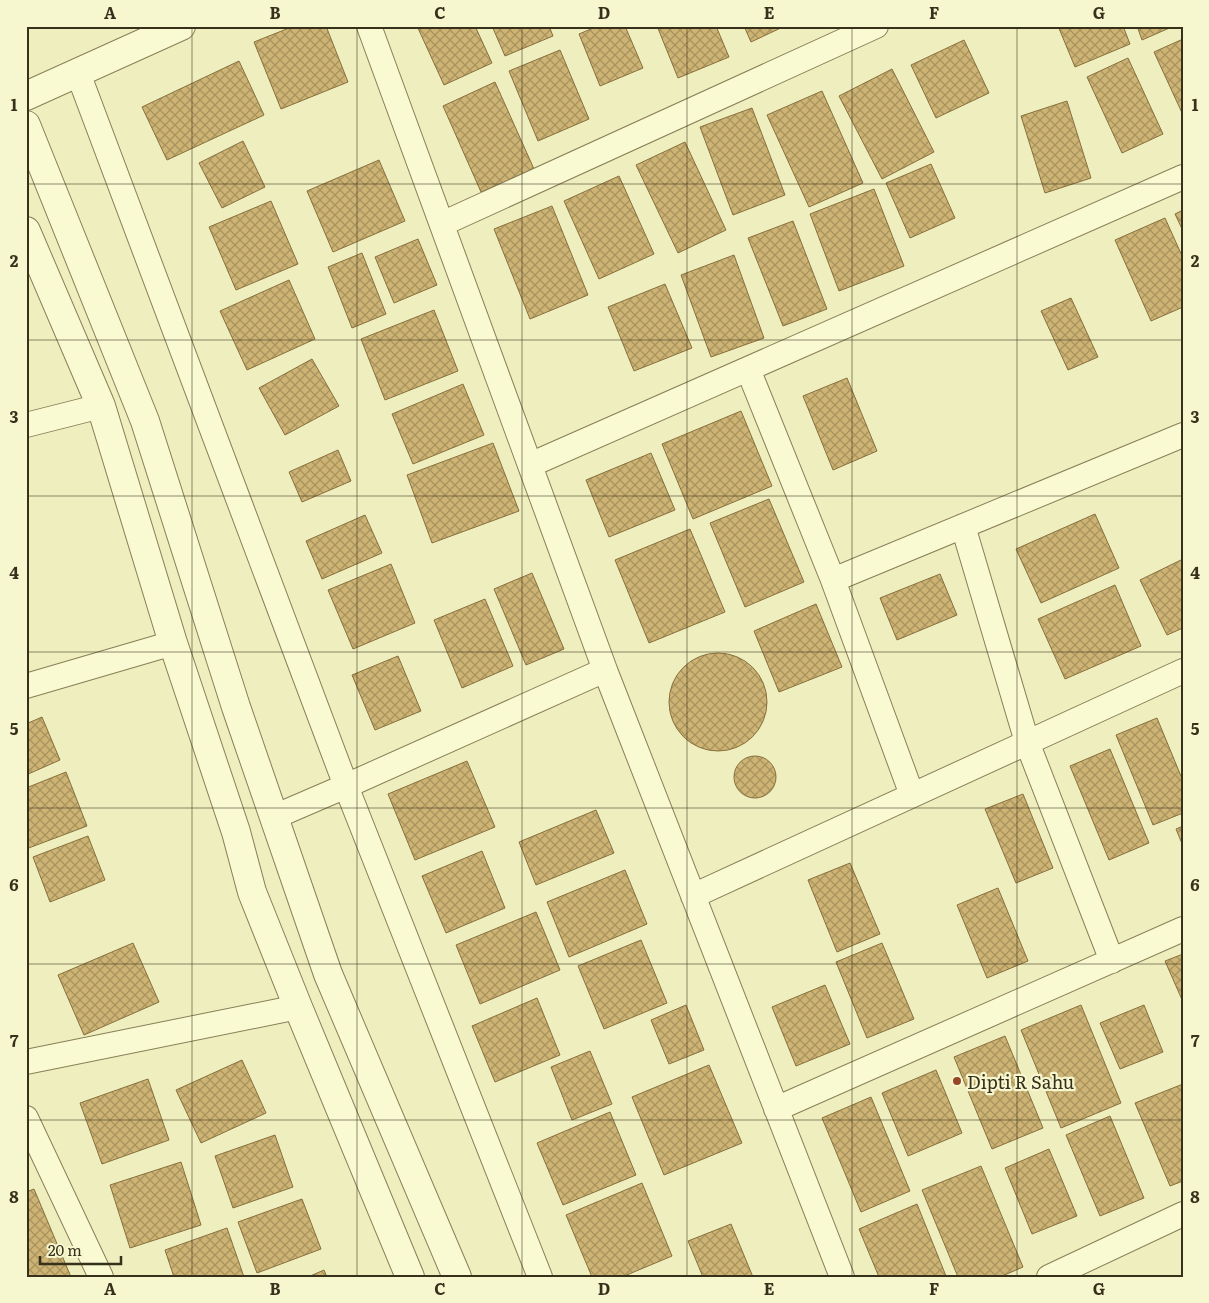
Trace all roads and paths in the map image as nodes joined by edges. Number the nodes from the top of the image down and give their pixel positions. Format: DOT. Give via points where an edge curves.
graph roads {
  1 [pos="181,26"];
  2 [pos="369,26"];
  3 [pos="876,26"];
  4 [pos="78,74"];
  5 [pos="26,96"];
  6 [pos="26,125"];
  7 [pos="1183,177"];
  8 [pos="442,224"];
  9 [pos="26,231"];
  10 [pos="748,369"];
  11 [pos="101,406"];
  12 [pos="26,425"];
  13 [pos="1183,435"];
  14 [pos="530,465"];
  15 [pos="963,526"];
  16 [pos="834,580"];
  17 [pos="173,643"];
  18 [pos="605,670"];
  19 [pos="1183,671"];
  20 [pos="26,686"];
  21 [pos="236,707"];
  22 [pos="198,717"];
  23 [pos="1027,742"];
  24 [pos="346,786"];
  25 [pos="912,796"];
  26 [pos="274,817"];
  27 [pos="693,896"];
  28 [pos="1183,929"];
  29 [pos="1112,961"];
  30 [pos="298,1007"];
  31 [pos="26,1062"];
  32 [pos="776,1109"];
  33 [pos="26,1118"];
  34 [pos="1183,1214"];
  35 [pos="101,1277"];
  36 [pos="410,1277"];
  37 [pos="457,1277"];
  38 [pos="540,1277"];
  39 [pos="842,1277"];
  40 [pos="1049,1277"];
  1 -- 4 [label="street"];
  2 -- 8 [label="street"];
  3 -- 8 [label="street"];
  4 -- 5 [label="street"];
  4 -- 24 [label="street"];
  6 -- 21 [label="street" via="145,421"];
  7 -- 10 [label="street"];
  8 -- 14 [label="street"];
  9 -- 11 [label="street"];
  10 -- 14 [label="street"];
  10 -- 16 [label="street"];
  11 -- 12 [label="street"];
  11 -- 17 [label="street"];
  13 -- 15 [label="street"];
  14 -- 18 [label="street"];
  15 -- 16 [label="street"];
  15 -- 23 [label="street"];
  16 -- 25 [label="street"];
  17 -- 20 [label="street"];
  17 -- 22 [label="street"];
  18 -- 24 [label="street"];
  18 -- 27 [label="street"];
  19 -- 23 [label="street"];
  21 -- 22 [label="street"];
  21 -- 26 [label="street"];
  22 -- 30 [label="street" via="252,892"];
  23 -- 25 [label="street"];
  23 -- 29 [label="street"];
  24 -- 26 [label="street"];
  24 -- 38 [label="street"];
  25 -- 27 [label="street"];
  26 -- 37 [label="street" via="328,974"];
  27 -- 32 [label="street"];
  28 -- 29 [label="street"];
  29 -- 32 [label="street"];
  30 -- 31 [label="street"];
  30 -- 36 [label="street"];
  32 -- 39 [label="street"];
  33 -- 35 [label="street"];
  34 -- 40 [label="street"];
}
